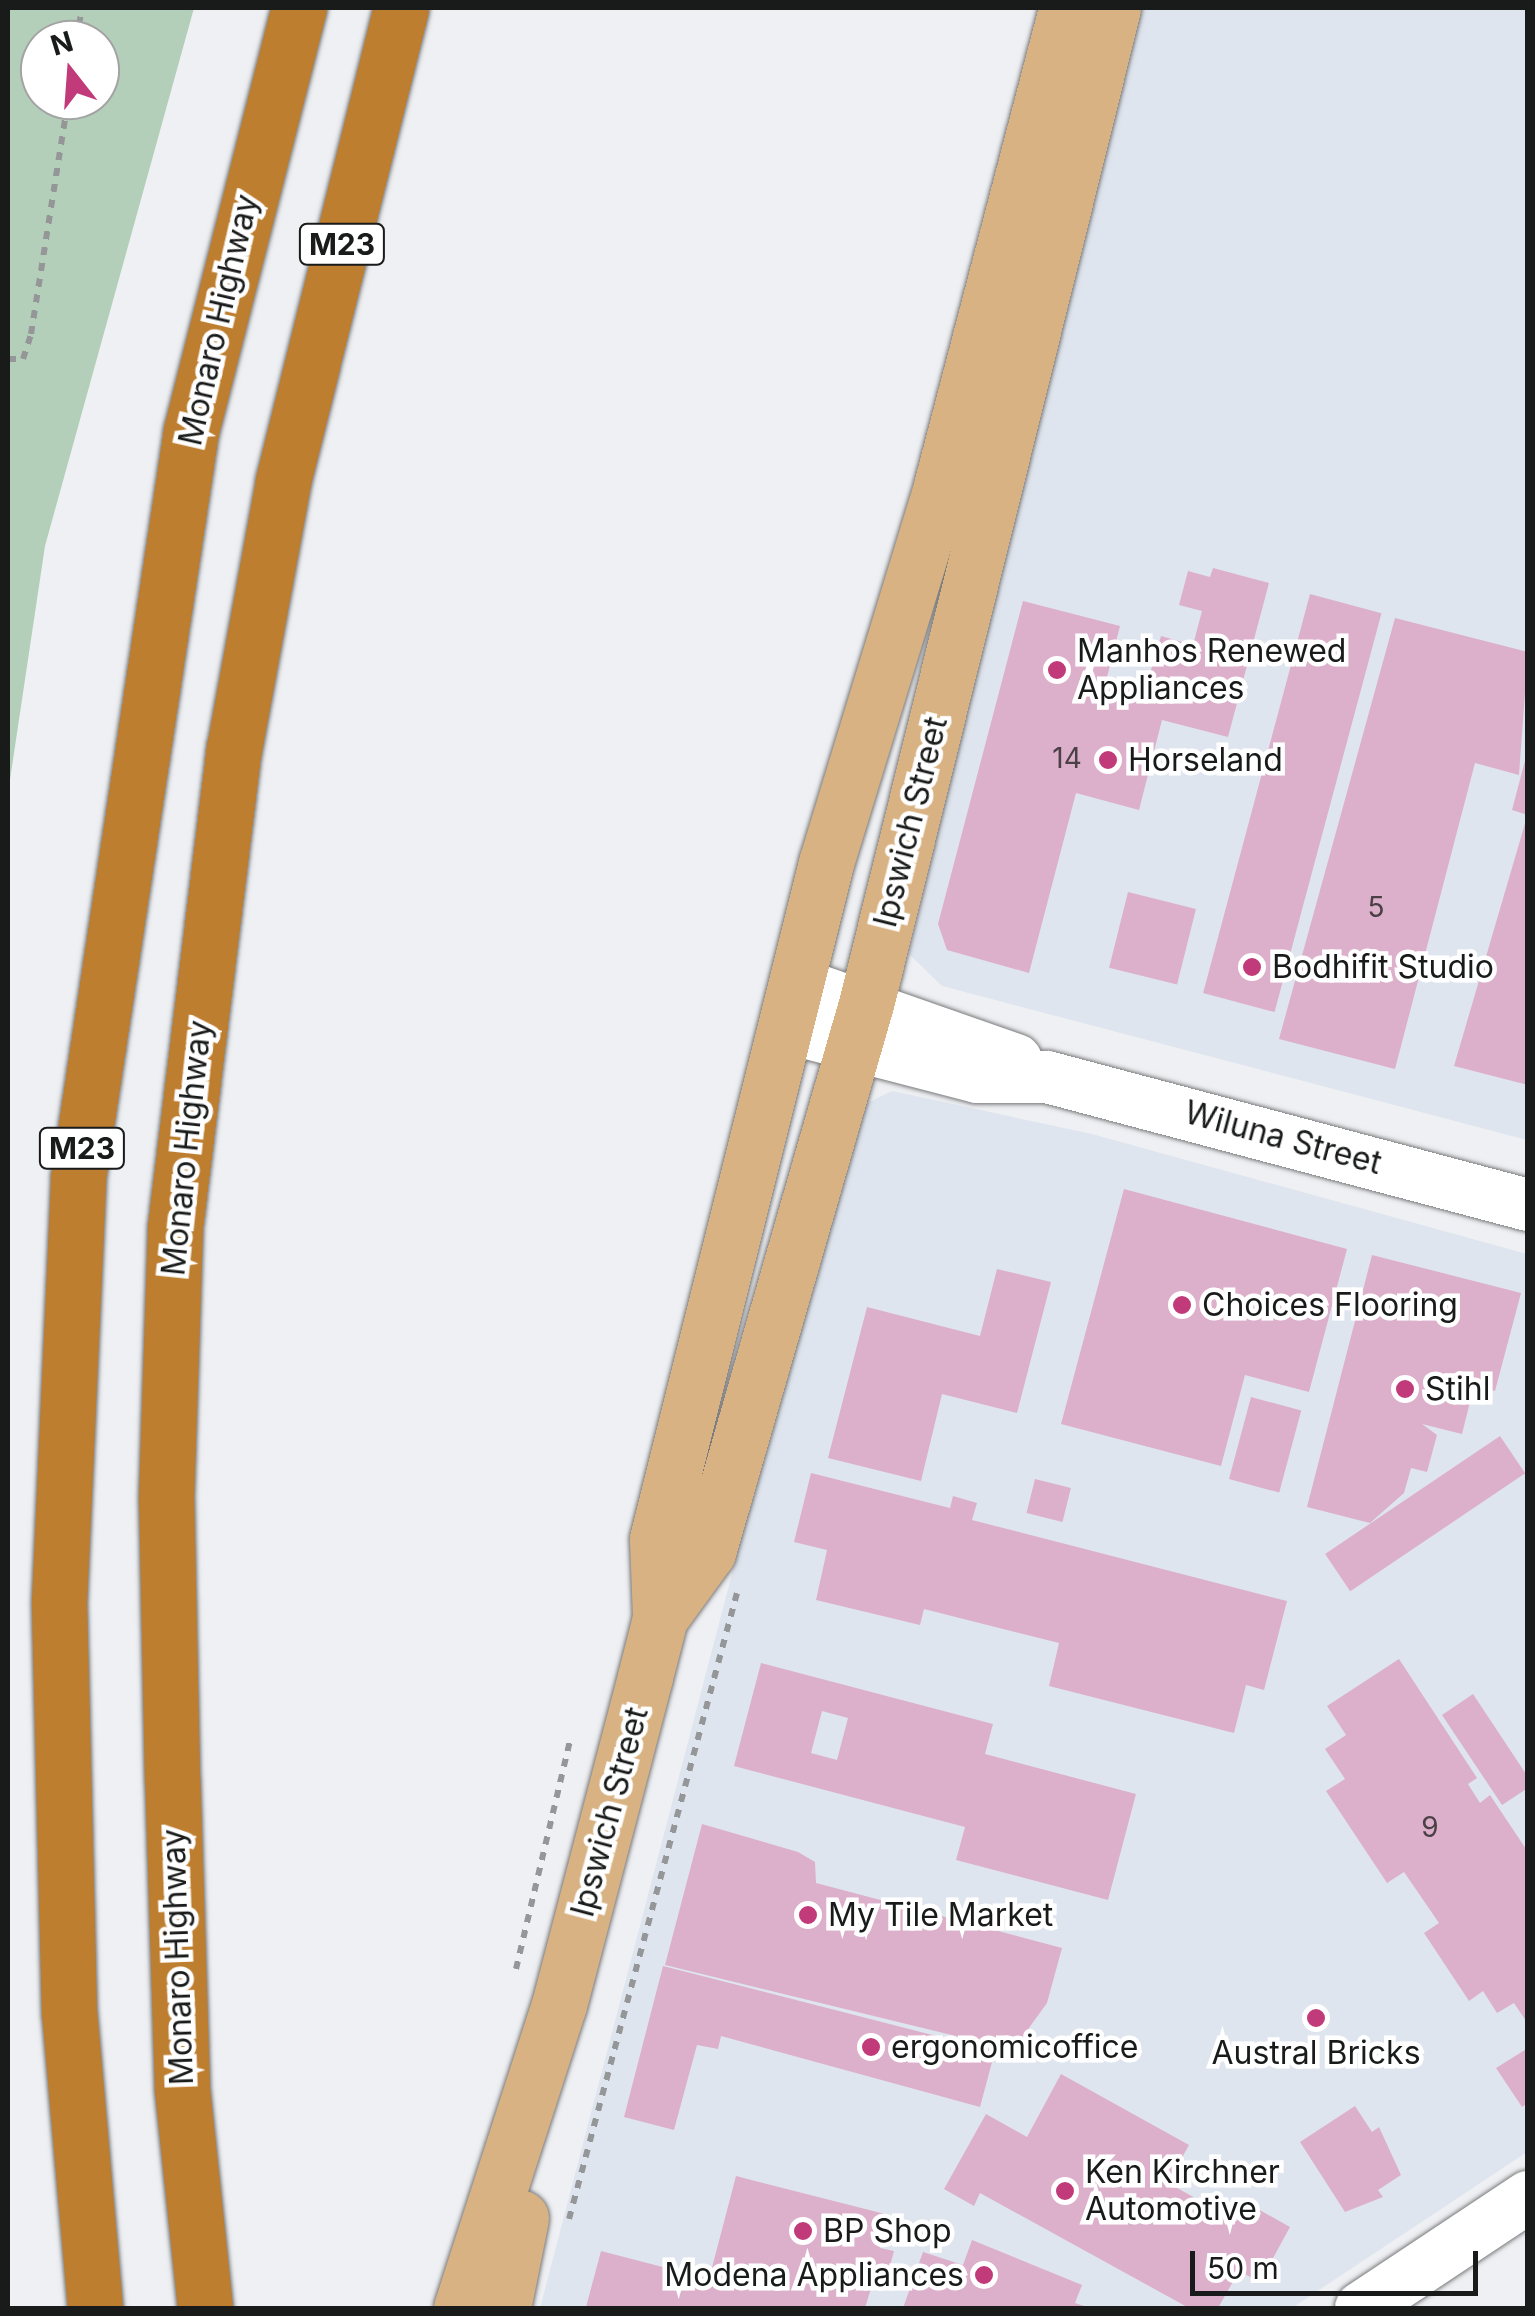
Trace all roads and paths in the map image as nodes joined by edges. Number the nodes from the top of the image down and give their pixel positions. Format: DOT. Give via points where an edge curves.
graph roads {
  1 [pos="298,8"];
  2 [pos="400,8"];
  3 [pos="1066,8"];
  4 [pos="1112,8"];
  5 [pos="65,120"];
  6 [pos="8,359"];
  7 [pos="977,450"];
  8 [pos="794,1006"];
  9 [pos="860,1024"];
  10 [pos="1528,1205"];
  11 [pos="742,1572"];
  12 [pos="660,1618"];
  13 [pos="559,2005"];
  14 [pos="1528,2196"];
  15 [pos="565,2235"];
  16 [pos="95,2308"];
  17 [pos="205,2308"];
  18 [pos="461,2308"];
  19 [pos="503,2308"];
  20 [pos="1361,2308"];
  1 -- 16 [label="highway, Monaro Highway / M23" via="191,430 78,1178 59,1602 69,2013"];
  2 -- 17 [label="highway, Monaro Highway / M23" via="283,480 234,749 175,1227 166,1499 172,1778 182,2088"];
  3 -- 7 [label="main road, Ipswich Street"];
  4 -- 7 [label="main road, Ipswich Street"];
  5 -- 6 [label="path" via="31,334 23,358"];
  7 -- 8 [label="main road, Ipswich Street" via="826,862"];
  7 -- 9 [label="main road, Ipswich Street"];
  8 -- 9 [label="street, Wiluna Street"];
  8 -- 12 [label="main road, Ipswich Street" via="658,1539"];
  9 -- 10 [label="street, Wiluna Street" via="994,1046 1038,1075"];
  9 -- 12 [label="main road, Ipswich Street" via="708,1552"];
  11 -- 15 [label="path"];
  12 -- 13 [label="main road, Ipswich Street"];
  13 -- 18 [label="main road, Ipswich Street"];
  13 -- 19 [label="main road, Ipswich Street"];
  14 -- 20 [label="street"];
}
